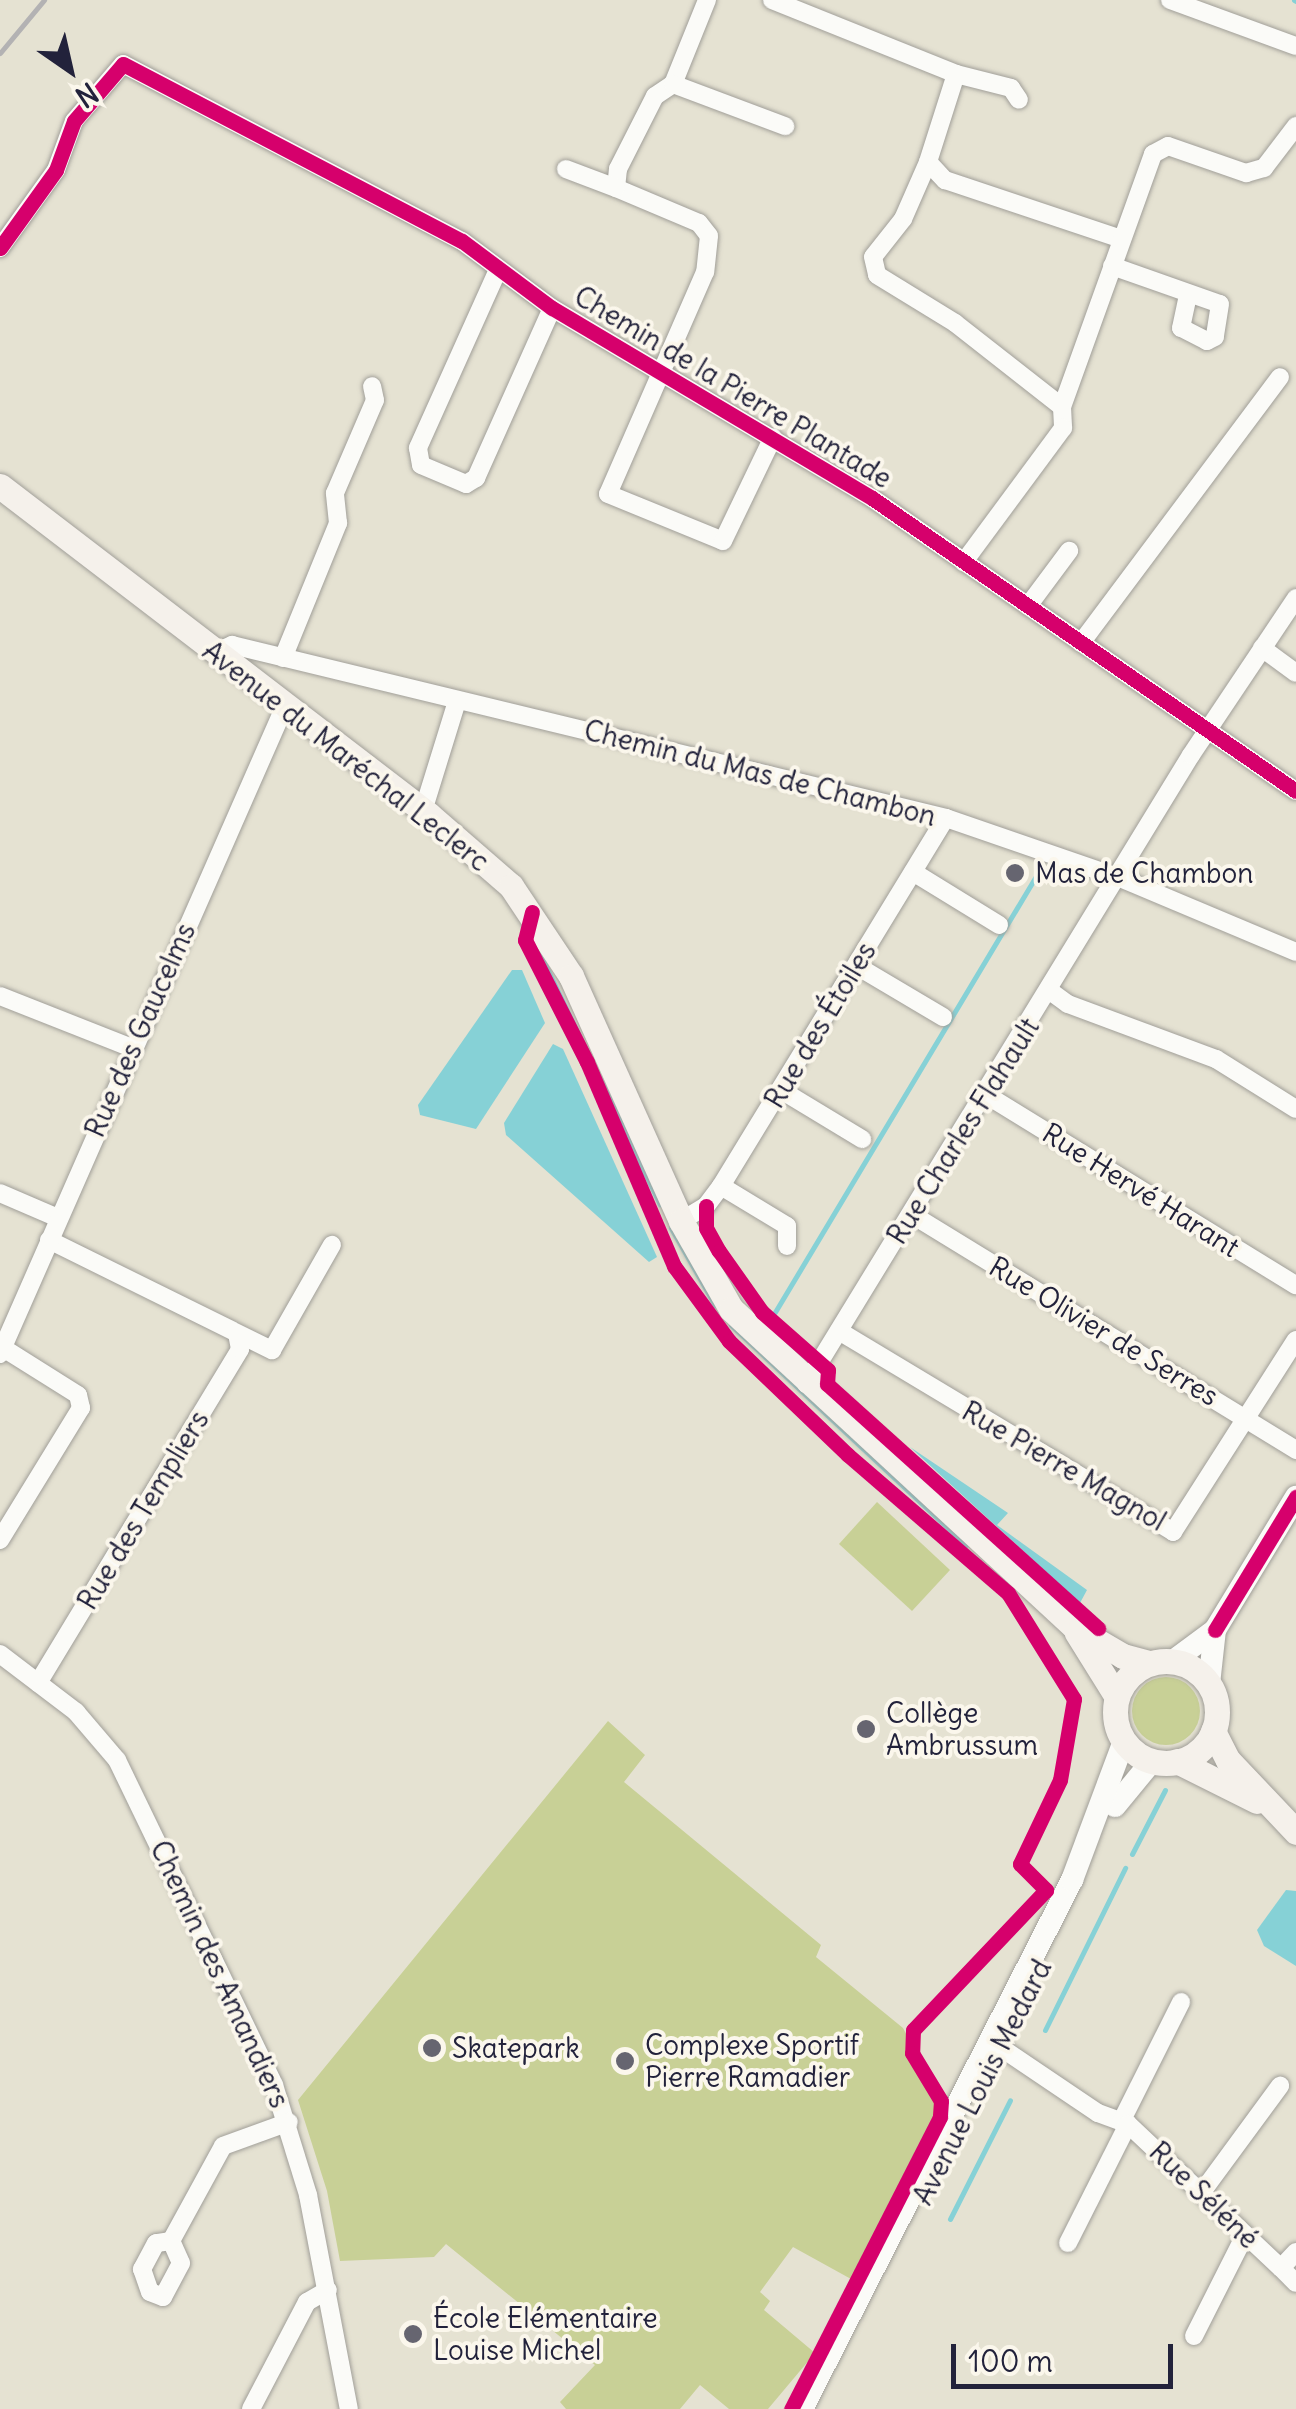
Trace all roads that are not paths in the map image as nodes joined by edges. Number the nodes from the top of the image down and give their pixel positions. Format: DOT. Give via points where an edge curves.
graph roads {
  1 [pos="707,0"];
  2 [pos="772,0"];
  3 [pos="1170,0"];
  4 [pos="1296,46"];
  5 [pos="956,74"];
  6 [pos="673,84"];
  7 [pos="1020,100"];
  8 [pos="785,126"];
  9 [pos="1296,126"];
  10 [pos="928,162"];
  11 [pos="566,168"];
  12 [pos="616,188"];
  13 [pos="1121,239"];
  14 [pos="0,248"];
  15 [pos="1112,266"];
  16 [pos="496,272"];
  17 [pos="1188,294"];
  18 [pos="552,308"];
  19 [pos="660,371"];
  20 [pos="1280,377"];
  21 [pos="372,386"];
  22 [pos="1062,407"];
  23 [pos="773,436"];
  24 [pos="0,486"];
  25 [pos="1069,550"];
  26 [pos="964,562"];
  27 [pos="1296,598"];
  28 [pos="1028,606"];
  29 [pos="1080,643"];
  30 [pos="1262,648"];
  31 [pos="214,653"];
  32 [pos="282,658"];
  33 [pos="1296,673"];
  34 [pos="457,700"];
  35 [pos="284,708"];
  36 [pos="1205,732"];
  37 [pos="1296,791"];
  38 [pos="423,811"];
  39 [pos="946,818"];
  40 [pos="912,872"];
  41 [pos="1120,878"];
  42 [pos="999,925"];
  43 [pos="1296,952"];
  44 [pos="857,966"];
  45 [pos="1050,991"];
  46 [pos="0,996"];
  47 [pos="943,1016"];
  48 [pos="132,1048"];
  49 [pos="781,1090"];
  50 [pos="986,1094"];
  51 [pos="1296,1109"];
  52 [pos="862,1139"];
  53 [pos="721,1186"];
  54 [pos="0,1193"];
  55 [pos="911,1214"];
  56 [pos="58,1218"];
  57 [pos="681,1221"];
  58 [pos="49,1240"];
  59 [pos="332,1246"];
  60 [pos="787,1246"];
  61 [pos="1296,1285"];
  62 [pos="839,1332"];
  63 [pos="237,1334"];
  64 [pos="1296,1340"];
  65 [pos="1,1351"];
  66 [pos="806,1384"];
  67 [pos="1247,1418"];
  68 [pos="1296,1450"];
  69 [pos="1296,1497"];
  70 [pos="0,1540"];
  71 [pos="1075,1628"];
  72 [pos="1216,1630"];
  73 [pos="0,1654"];
  74 [pos="1162,1662"];
  75 [pos="38,1683"];
  76 [pos="1208,1684"];
  77 [pos="1117,1698"];
  78 [pos="1213,1730"];
  79 [pos="1124,1742"];
  80 [pos="1164,1761"];
  81 [pos="1268,1806"];
  82 [pos="1296,1832"];
  83 [pos="1181,2002"];
  84 [pos="1000,2048"];
  85 [pos="1280,2086"];
  86 [pos="1119,2119"];
  87 [pos="289,2122"];
  88 [pos="1202,2192"];
  89 [pos="1245,2235"];
  90 [pos="171,2240"];
  91 [pos="1068,2244"];
  92 [pos="1296,2252"];
  93 [pos="1281,2268"];
  94 [pos="1296,2283"];
  95 [pos="328,2290"];
  96 [pos="1194,2336"];
  97 [pos="251,2409"];
  98 [pos="349,2409"];
  99 [pos="802,2409"];
  100 [pos="817,2409"];
  1 -- 6 [label="street"];
  2 -- 5 [label="street"];
  3 -- 4 [label="street"];
  5 -- 7 [label="street" via="1010,88"];
  5 -- 10 [label="street"];
  6 -- 8 [label="street"];
  6 -- 12 [label="street" via="656,96 618,169"];
  9 -- 13 [label="street" via="1264,168 1246,172 1168,146 1153,154"];
  10 -- 13 [label="street" via="946,180"];
  10 -- 22 [label="street" via="904,220 873,257 877,274 955,323"];
  11 -- 12 [label="street"];
  12 -- 19 [label="street" via="699,223 709,236 705,272"];
  13 -- 15 [label="street"];
  14 -- 16 [label="street, Chemin de la Pierre Plantade" via="56,170 93,92 123,64 386,198 462,241"];
  15 -- 17 [label="street"];
  15 -- 22 [label="street"];
  16 -- 18 [label="street, Chemin de la Pierre Plantade"];
  16 -- 18 [label="street" via="418,448 421,464 466,484 476,478"];
  18 -- 19 [label="street, Chemin de la Pierre Plantade"];
  19 -- 23 [label="street, Chemin de la Pierre Plantade"];
  19 -- 23 [label="street" via="608,483 615,502 723,540"];
  20 -- 29 [label="street"];
  21 -- 32 [label="street" via="374,400 335,492 338,523"];
  22 -- 26 [label="street" via="1063,428"];
  23 -- 26 [label="street, Chemin de la Pierre Plantade"];
  24 -- 31 [label="main road, Avenue du Maréchal Leclerc"];
  25 -- 28 [label="street"];
  26 -- 28 [label="street, Chemin de la Pierre Plantade"];
  27 -- 30 [label="street, Rue Charles Flahault"];
  28 -- 29 [label="street, Chemin de la Pierre Plantade"];
  29 -- 36 [label="street, Chemin de la Pierre Plantade"];
  30 -- 33 [label="street"];
  30 -- 36 [label="street, Rue Charles Flahault"];
  31 -- 32 [label="street, Chemin du Mas de Chambon" via="232,644"];
  31 -- 35 [label="main road, Avenue du Maréchal Leclerc"];
  32 -- 34 [label="street, Chemin du Mas de Chambon"];
  34 -- 38 [label="street"];
  34 -- 39 [label="street, Chemin du Mas de Chambon"];
  35 -- 38 [label="main road, Avenue du Maréchal Leclerc"];
  35 -- 48 [label="street, Rue des Gaucelms"];
  36 -- 37 [label="street, Chemin de la Pierre Plantade"];
  36 -- 41 [label="street, Rue Charles Flahault"];
  38 -- 57 [label="main road, Avenue du Maréchal Leclerc" via="479,856 532,912 608,1051"];
  39 -- 40 [label="street, Rue des Étoiles"];
  39 -- 41 [label="street, Chemin du Mas de Chambon"];
  40 -- 42 [label="street"];
  40 -- 44 [label="street, Rue des Étoiles"];
  41 -- 43 [label="street, Chemin du Mas de Chambon"];
  41 -- 45 [label="street, Rue Charles Flahault"];
  44 -- 47 [label="street"];
  44 -- 49 [label="street, Rue des Étoiles"];
  45 -- 50 [label="street, Rue Charles Flahault"];
  45 -- 51 [label="street" via="1068,1004 1216,1059"];
  46 -- 48 [label="street"];
  48 -- 56 [label="street, Rue des Gaucelms"];
  49 -- 52 [label="street"];
  49 -- 53 [label="street, Rue des Étoiles"];
  50 -- 55 [label="street, Rue Charles Flahault"];
  50 -- 61 [label="street, Rue Hervé Harant"];
  53 -- 57 [label="street, Rue des Étoiles" via="706,1206"];
  53 -- 60 [label="street" via="787,1226"];
  54 -- 56 [label="street"];
  55 -- 62 [label="street, Rue Charles Flahault"];
  55 -- 67 [label="street, Rue Olivier de Serres"];
  56 -- 58 [label="street, Rue des Gaucelms"];
  57 -- 66 [label="main road, Avenue du Maréchal Leclerc" via="731,1308"];
  58 -- 63 [label="street"];
  58 -- 65 [label="street, Rue des Gaucelms"];
  59 -- 63 [label="street" via="272,1350"];
  62 -- 66 [label="street, Rue Charles Flahault"];
  62 -- 67 [label="street, Rue Pierre Magnol" via="1170,1532"];
  63 -- 75 [label="street, Rue des Templiers" via="240,1349"];
  64 -- 67 [label="street"];
  65 -- 70 [label="street" via="78,1395 81,1408"];
  66 -- 71 [label="main road, Avenue du Maréchal Leclerc"];
  67 -- 68 [label="street, Rue Olivier de Serres"];
  69 -- 72 [label="street"];
  71 -- 74 [label="main road, Avenue du Maréchal Leclerc" via="1122,1656"];
  71 -- 77 [label="main road, Avenue du Maréchal Leclerc"];
  72 -- 74 [label="street"];
  72 -- 76 [label="street"];
  73 -- 75 [label="street, Chemin des Amandiers"];
  74 -- 76 [label="main road"];
  74 -- 77 [label="main road" via="1132,1674"];
  75 -- 87 [label="street, Chemin des Amandiers" via="100,1734 126,1775"];
  76 -- 78 [label="main road" via="1217,1712"];
  77 -- 79 [label="main road"];
  78 -- 80 [label="main road" via="1195,1754"];
  78 -- 81 [label="main road"];
  79 -- 80 [label="main road"];
  79 -- 99 [label="street, Avenue Louis Medard" via="1072,1880"];
  80 -- 81 [label="main road"];
  80 -- 84 [label="street, Avenue Louis Medard" via="1119,1797"];
  81 -- 82 [label="main road"];
  83 -- 86 [label="street"];
  84 -- 86 [label="street, Rue Séléné"];
  84 -- 100 [label="street, Avenue Louis Medard"];
  85 -- 88 [label="street"];
  86 -- 88 [label="street, Rue Séléné"];
  86 -- 91 [label="street"];
  87 -- 90 [label="street" via="223,2146"];
  87 -- 95 [label="street, Chemin des Amandiers"];
  88 -- 89 [label="street, Rue Séléné"];
  89 -- 93 [label="street, Rue Séléné"];
  89 -- 96 [label="street"];
  92 -- 93 [label="street, Rue Séléné"];
  93 -- 94 [label="street"];
  95 -- 97 [label="street" via="307,2302"];
  95 -- 98 [label="street, Chemin des Amandiers"];
}
